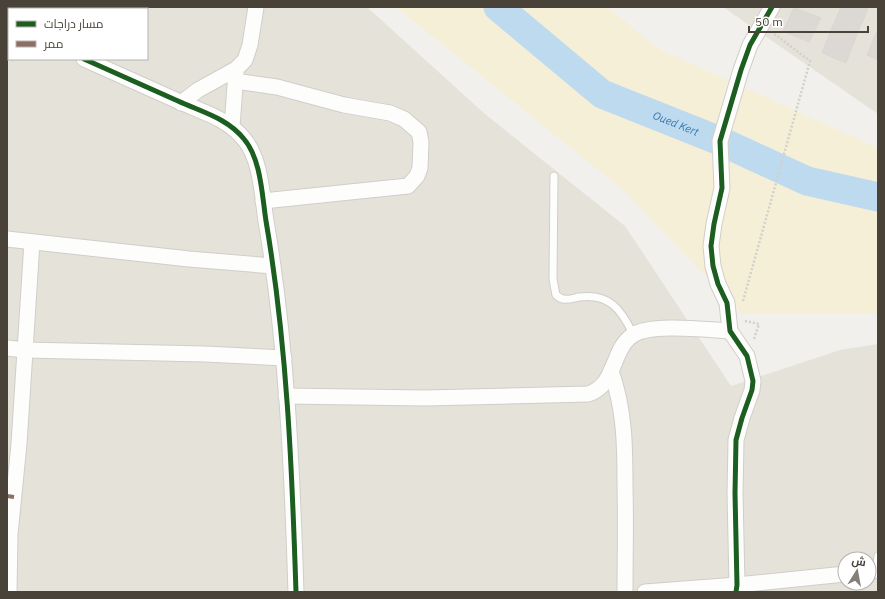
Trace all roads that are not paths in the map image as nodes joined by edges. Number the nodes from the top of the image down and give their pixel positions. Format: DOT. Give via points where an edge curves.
graph roads {
  1 [pos="256,7"];
  2 [pos="772,7"];
  3 [pos="89,60"];
  4 [pos="103,63"];
  5 [pos="235,75"];
  6 [pos="181,103"];
  7 [pos="232,127"];
  8 [pos="554,176"];
  9 [pos="263,201"];
  10 [pos="7,239"];
  11 [pos="32,242"];
  12 [pos="273,266"];
  13 [pos="730,331"];
  14 [pos="633,334"];
  15 [pos="7,348"];
  16 [pos="25,350"];
  17 [pos="284,358"];
  18 [pos="611,371"];
  19 [pos="286,396"];
  20 [pos="837,575"];
  21 [pos="737,589"];
  22 [pos="9,592"];
  23 [pos="296,592"];
  24 [pos="625,592"];
  25 [pos="645,592"];
  1 -- 5 [label="street" via="248,53"];
  2 -- 13 [label="street" via="750,45 720,141 722,188 714,224 713,266 727,303"];
  3 -- 4 [label="street"];
  4 -- 6 [label="street"];
  5 -- 6 [label="street" via="198,90"];
  5 -- 7 [label="street"];
  5 -- 9 [label="street" via="344,105 390,113 404,119 419,132 420,168 408,186"];
  6 -- 7 [label="street" via="217,117"];
  7 -- 9 [label="street" via="251,148 257,164"];
  8 -- 14 [label="lane" via="553,279 556,295 568,300 589,297 604,299 619,309"];
  9 -- 12 [label="street"];
  10 -- 11 [label="street"];
  11 -- 12 [label="street"];
  11 -- 16 [label="street"];
  12 -- 17 [label="street"];
  13 -- 14 [label="street" via="670,328"];
  13 -- 21 [label="street" via="747,356 753,381 736,440"];
  14 -- 18 [label="street" via="620,350"];
  15 -- 16 [label="street"];
  16 -- 17 [label="street"];
  16 -- 22 [label="street" via="10,534"];
  17 -- 19 [label="street"];
  18 -- 19 [label="street" via="600,389 588,394 425,398"];
  18 -- 24 [label="street" via="620,400 623,425"];
  19 -- 23 [label="street"];
  20 -- 21 [label="street"];
  21 -- 25 [label="street"];
}
